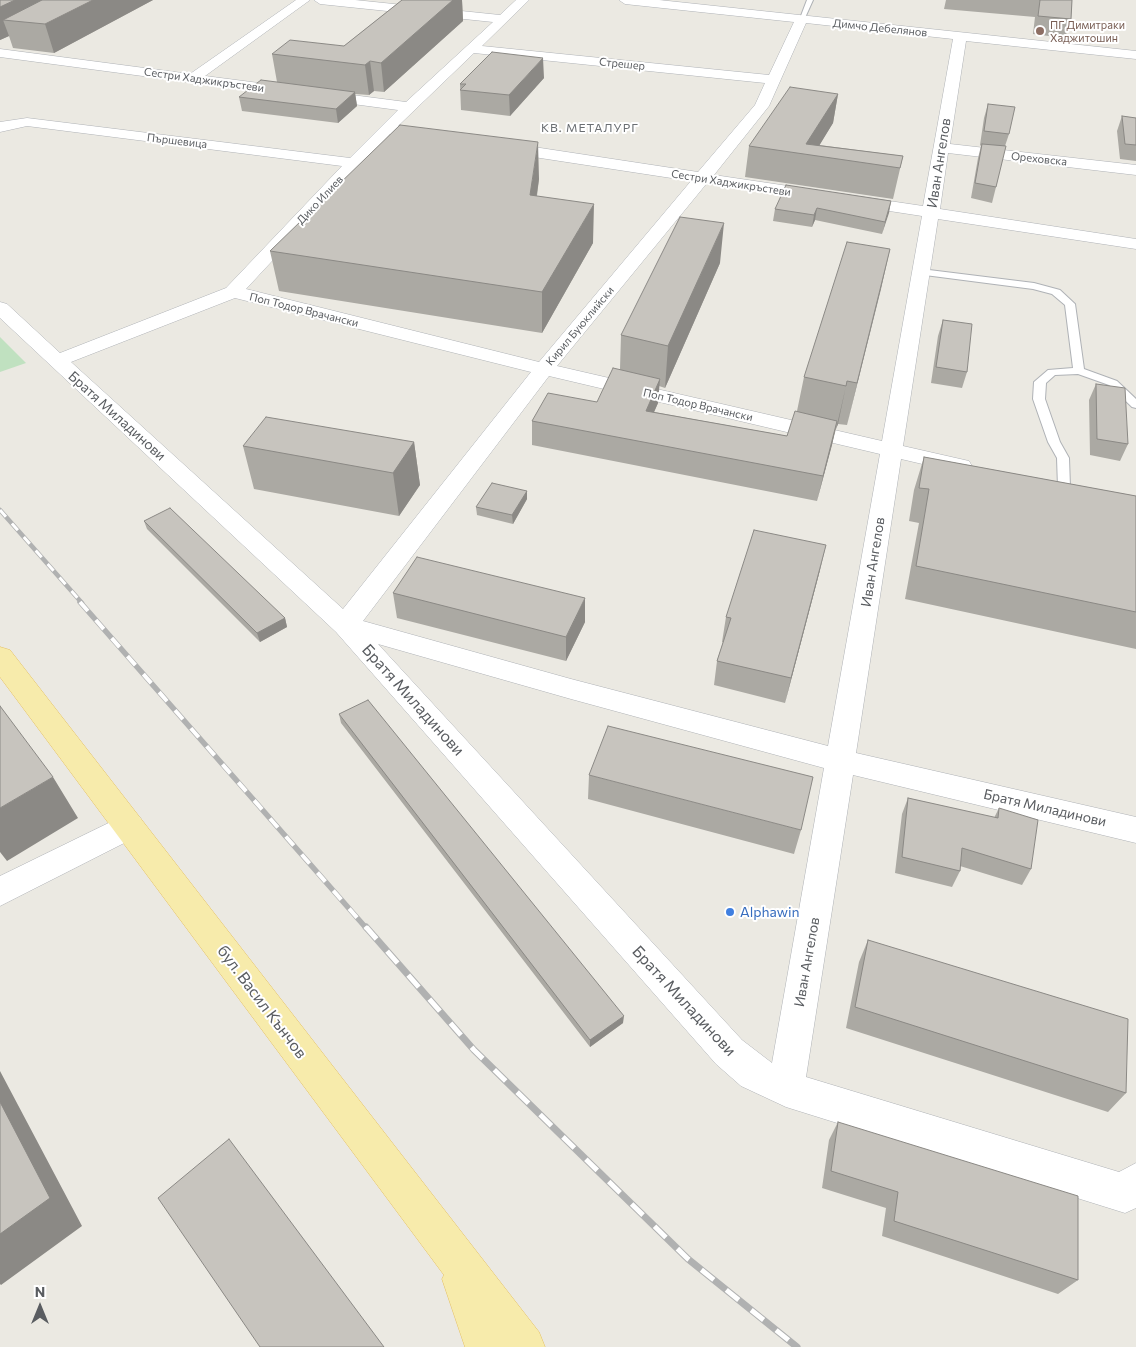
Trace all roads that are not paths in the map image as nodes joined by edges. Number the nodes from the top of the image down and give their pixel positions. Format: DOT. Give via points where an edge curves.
graph roads {
  1 [pos="304,0"];
  2 [pos="320,0"];
  3 [pos="523,0"];
  4 [pos="625,0"];
  5 [pos="761,0"];
  6 [pos="810,0"];
  7 [pos="753,14"];
  8 [pos="503,19"];
  9 [pos="801,20"];
  10 [pos="960,36"];
  11 [pos="3,48"];
  12 [pos="472,49"];
  13 [pos="1136,54"];
  14 [pos="193,78"];
  15 [pos="773,80"];
  16 [pos="409,108"];
  17 [pos="0,127"];
  18 [pos="386,129"];
  19 [pos="443,138"];
  20 [pos="482,144"];
  21 [pos="942,148"];
  22 [pos="355,164"];
  23 [pos="1136,170"];
  24 [pos="703,179"];
  25 [pos="931,213"];
  26 [pos="1136,244"];
  27 [pos="921,272"];
  28 [pos="233,292"];
  29 [pos="0,308"];
  30 [pos="57,361"];
  31 [pos="544,369"];
  32 [pos="1079,371"];
  33 [pos="1136,405"];
  34 [pos="891,451"];
  35 [pos="978,469"];
  36 [pos="1064,487"];
  37 [pos="345,625"];
  38 [pos="0,657"];
  39 [pos="842,761"];
  40 [pos="129,826"];
  41 [pos="1136,830"];
  42 [pos="0,892"];
  43 [pos="786,1089"];
  44 [pos="1136,1183"];
  45 [pos="454,1254"];
  46 [pos="486,1347"];
  47 [pos="524,1347"];
  1 -- 14 [label="street"];
  2 -- 8 [label="street"];
  3 -- 8 [label="street, Дико Илиев"];
  4 -- 7 [label="street, Димчо Дебелянов"];
  5 -- 7 [label="street"];
  6 -- 9 [label="lane"];
  7 -- 9 [label="street, Димчо Дебелянов"];
  8 -- 12 [label="street, Дико Илиев"];
  9 -- 10 [label="street, Димчо Дебелянов"];
  9 -- 15 [label="street, Кирил Буюклийски"];
  10 -- 13 [label="street, Димчо Дебелянов"];
  10 -- 21 [label="street, Иван Ангелов"];
  11 -- 14 [label="street, Сестри Хаджикръстеви"];
  12 -- 15 [label="street, Стрешер"];
  12 -- 16 [label="street, Дико Илиев"];
  14 -- 16 [label="street, Сестри Хаджикръстеви"];
  15 -- 24 [label="street, Кирил Буюклийски" via="762,106"];
  16 -- 18 [label="street, Дико Илиев"];
  17 -- 22 [label="street, Пършевица" via="27,122"];
  18 -- 19 [label="street"];
  18 -- 22 [label="street, Дико Илиев"];
  20 -- 24 [label="street, Сестри Хаджикръстеви"];
  21 -- 23 [label="street, Ореховска"];
  21 -- 25 [label="street, Иван Ангелов"];
  22 -- 28 [label="street, Дико Илиев"];
  24 -- 25 [label="street, Сестри Хаджикръстеви"];
  24 -- 31 [label="street, Кирил Буюклийски"];
  25 -- 26 [label="street, Сестри Хаджикръстеви"];
  25 -- 27 [label="street, Иван Ангелов"];
  27 -- 32 [label="lane" via="1034,286 1056,292 1070,304"];
  27 -- 34 [label="street, Иван Ангелов"];
  28 -- 30 [label="street, Дико Илиев"];
  28 -- 31 [label="street, Поп Тодор Врачански"];
  29 -- 30 [label="street, Братя Миладинови"];
  30 -- 37 [label="street, Братя Миладинови"];
  31 -- 34 [label="street, Поп Тодор Врачански"];
  31 -- 37 [label="street, Кирил Буюклийски"];
  32 -- 33 [label="lane" via="1113,383"];
  32 -- 36 [label="lane" via="1052,372 1040,382 1039,399 1063,458"];
  34 -- 35 [label="street, Поп Тодор Врачански"];
  34 -- 39 [label="street, Иван Ангелов"];
  37 -- 39 [label="street, Братя Миладинови"];
  37 -- 43 [label="street, Братя Миладинови" via="729,1052 754,1072"];
  38 -- 40 [label="main road, бул. Васил Кънчов"];
  39 -- 41 [label="street, Братя Миладинови"];
  39 -- 43 [label="street, Иван Ангелов"];
  40 -- 42 [label="street"];
  40 -- 45 [label="main road, бул. Васил Кънчов"];
  43 -- 44 [label="street, Братя Миладинови" via="1124,1193"];
  45 -- 46 [label="main road"];
  45 -- 47 [label="main road, бул. Васил Кънчов"];
}
